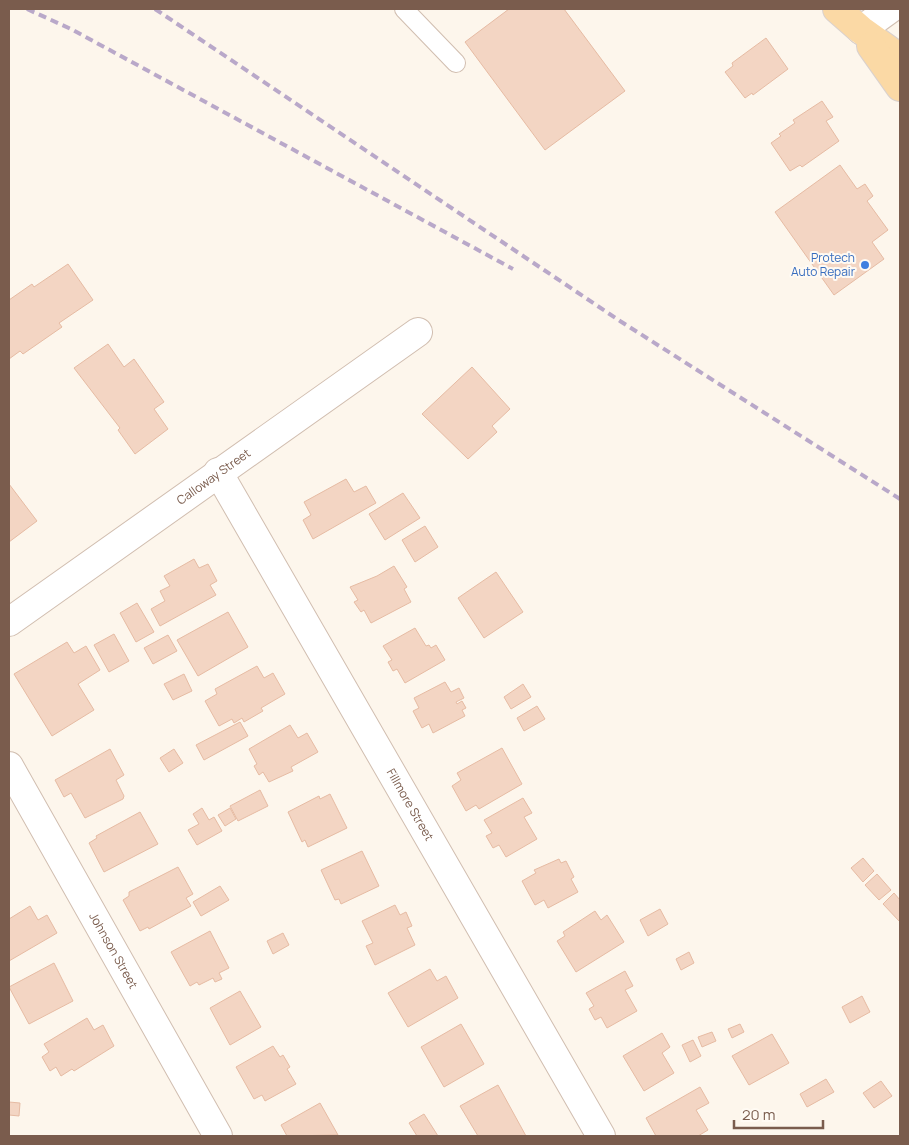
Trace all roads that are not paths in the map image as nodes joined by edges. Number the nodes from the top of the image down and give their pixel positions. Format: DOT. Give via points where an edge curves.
graph roads {
  1 [pos="404,9"];
  2 [pos="837,9"];
  3 [pos="890,9"];
  4 [pos="860,30"];
  5 [pos="900,58"];
  6 [pos="456,63"];
  7 [pos="900,87"];
  8 [pos="418,332"];
  9 [pos="218,472"];
  10 [pos="9,622"];
  11 [pos="9,766"];
  12 [pos="218,1136"];
  13 [pos="601,1136"];
  1 -- 6 [label="lane"];
  2 -- 4 [label="main road"];
  3 -- 4 [label="street"];
  4 -- 5 [label="main road"];
  4 -- 7 [label="main road"];
  8 -- 9 [label="street, Calloway Street"];
  9 -- 10 [label="street, Calloway Street"];
  9 -- 13 [label="street, Fillmore Street"];
  11 -- 12 [label="street, Johnson Street"];
}
